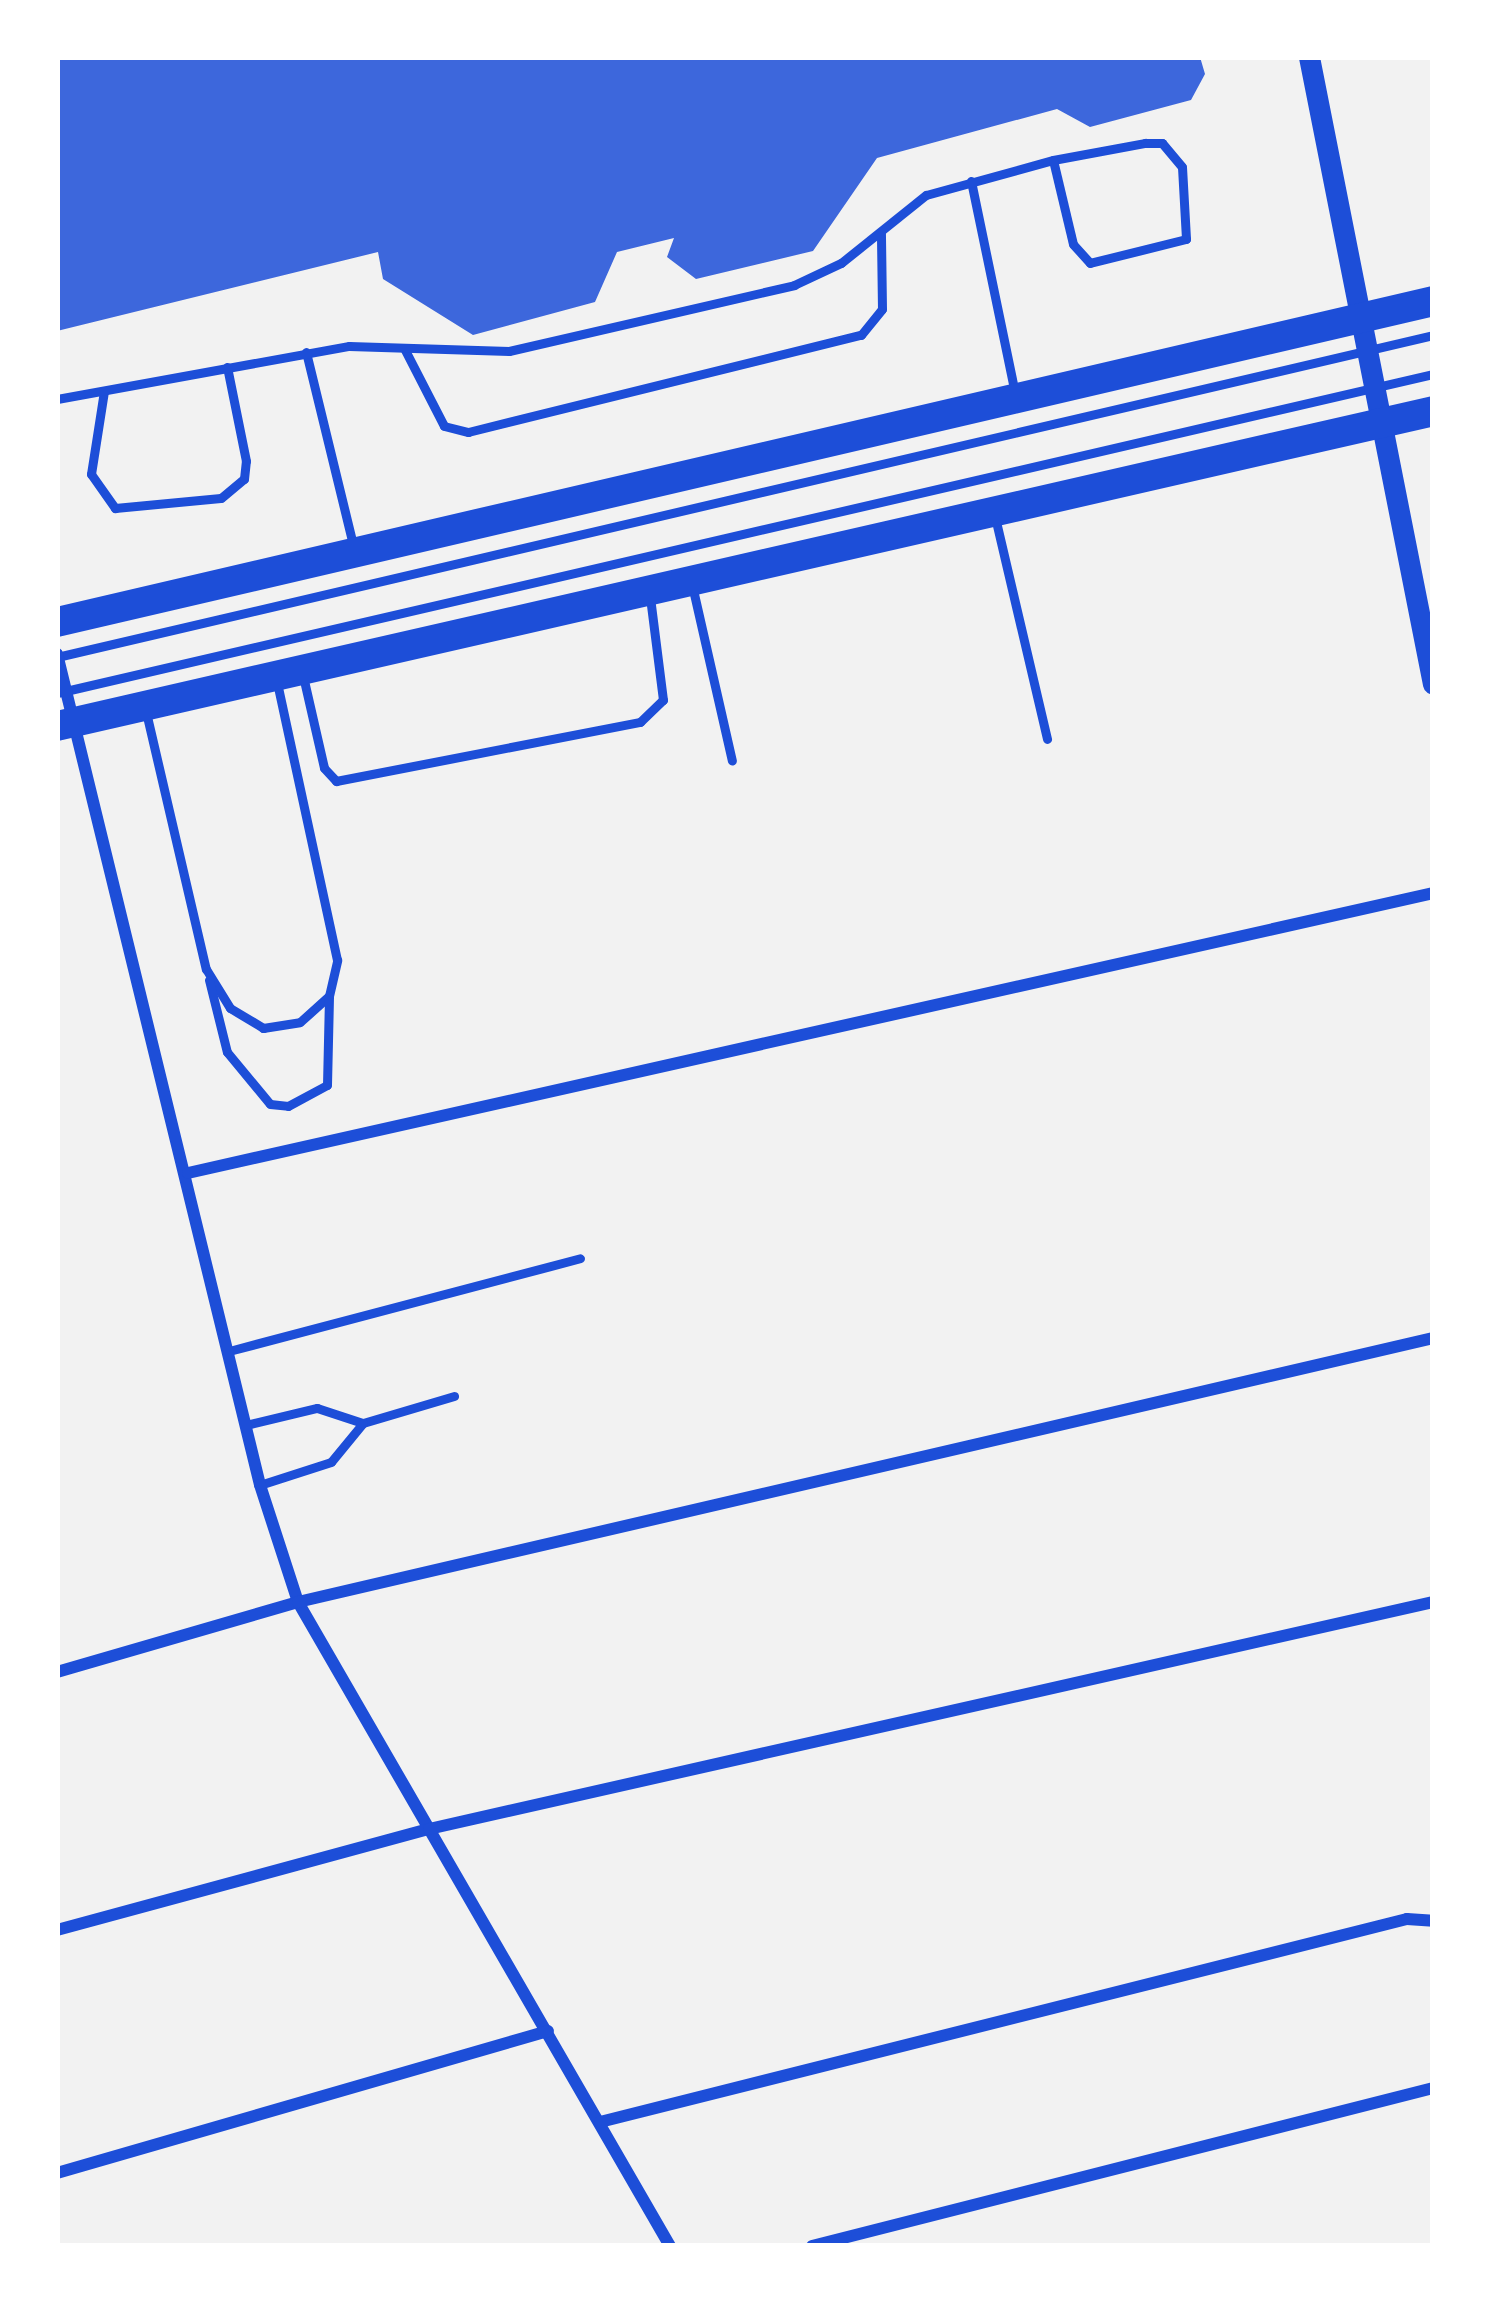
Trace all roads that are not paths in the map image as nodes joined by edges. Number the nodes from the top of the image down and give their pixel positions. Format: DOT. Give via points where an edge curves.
graph roads {
  1 [pos="1309,57"];
  2 [pos="1053,160"];
  3 [pos="970,181"];
  4 [pos="881,232"];
  5 [pos="1433,301"];
  6 [pos="1433,335"];
  7 [pos="1359,337"];
  8 [pos="404,350"];
  9 [pos="306,352"];
  10 [pos="227,367"];
  11 [pos="1433,374"];
  12 [pos="1370,388"];
  13 [pos="104,392"];
  14 [pos="1016,394"];
  15 [pos="57,399"];
  16 [pos="1433,411"];
  17 [pos="1377,424"];
  18 [pos="994,513"];
  19 [pos="356,556"];
  20 [pos="691,583"];
  21 [pos="650,592"];
  22 [pos="57,622"];
  23 [pos="57,656"];
  24 [pos="289,675"];
  25 [pos="1433,684"];
  26 [pos="62,692"];
  27 [pos="144,707"];
  28 [pos="67,723"];
  29 [pos="1047,740"];
  30 [pos="732,761"];
  31 [pos="1433,893"];
  32 [pos="206,969"];
  33 [pos="328,996"];
  34 [pos="188,1173"];
  35 [pos="580,1258"];
  36 [pos="1433,1338"];
  37 [pos="229,1351"];
  38 [pos="454,1396"];
  39 [pos="363,1423"];
  40 [pos="246,1425"];
  41 [pos="260,1485"];
  42 [pos="298,1602"];
  43 [pos="1433,1602"];
  44 [pos="57,1672"];
  45 [pos="429,1829"];
  46 [pos="1433,1921"];
  47 [pos="57,1930"];
  48 [pos="548,2031"];
  49 [pos="1433,2088"];
  50 [pos="600,2122"];
  51 [pos="57,2173"];
  52 [pos="670,2246"];
  53 [pos="812,2246"];
  1 -- 7 [label="street"];
  2 -- 2 [label="lane" via="1073,244 1090,263 1186,239 1182,167 1162,143"];
  2 -- 3 [label="lane"];
  3 -- 4 [label="lane" via="926,195"];
  3 -- 14 [label="lane"];
  4 -- 8 [label="lane" via="794,285 509,351"];
  4 -- 8 [label="lane" via="882,309 861,335 468,433 444,426"];
  5 -- 7 [label="main road"];
  6 -- 7 [label="lane"];
  7 -- 12 [label="street"];
  7 -- 14 [label="main road"];
  7 -- 23 [label="lane"];
  8 -- 9 [label="lane"];
  9 -- 10 [label="lane"];
  9 -- 19 [label="lane"];
  10 -- 13 [label="lane"];
  10 -- 13 [label="lane" via="246,461 244,479 221,498 135,512 100,494 90,453"];
  11 -- 12 [label="lane"];
  12 -- 17 [label="street"];
  12 -- 26 [label="lane"];
  13 -- 15 [label="lane"];
  14 -- 19 [label="main road"];
  16 -- 17 [label="main road"];
  17 -- 18 [label="main road"];
  17 -- 25 [label="street"];
  18 -- 20 [label="main road"];
  18 -- 29 [label="lane"];
  19 -- 22 [label="main road"];
  20 -- 21 [label="main road"];
  20 -- 30 [label="lane"];
  21 -- 24 [label="main road"];
  21 -- 24 [label="lane" via="663,700 640,722 336,781"];
  23 -- 26 [label="street"];
  24 -- 27 [label="main road"];
  24 -- 33 [label="lane" via="333,920 337,960"];
  26 -- 28 [label="street"];
  27 -- 28 [label="main road"];
  27 -- 32 [label="lane"];
  28 -- 34 [label="street"];
  31 -- 34 [label="street"];
  32 -- 33 [label="lane" via="230,1008 263,1028 300,1022"];
  32 -- 33 [label="lane" via="226,1052 270,1104 288,1106 327,1085"];
  34 -- 37 [label="street"];
  35 -- 37 [label="lane"];
  36 -- 42 [label="street"];
  37 -- 40 [label="street"];
  38 -- 39 [label="lane"];
  39 -- 40 [label="lane" via="317,1408"];
  39 -- 41 [label="lane" via="331,1462"];
  40 -- 41 [label="street"];
  41 -- 42 [label="street"];
  42 -- 44 [label="street"];
  42 -- 45 [label="street"];
  43 -- 45 [label="street"];
  45 -- 47 [label="street"];
  45 -- 48 [label="street"];
  46 -- 50 [label="street" via="1407,1919"];
  48 -- 50 [label="street"];
  48 -- 51 [label="street"];
  49 -- 53 [label="street"];
  50 -- 52 [label="street"];
}
